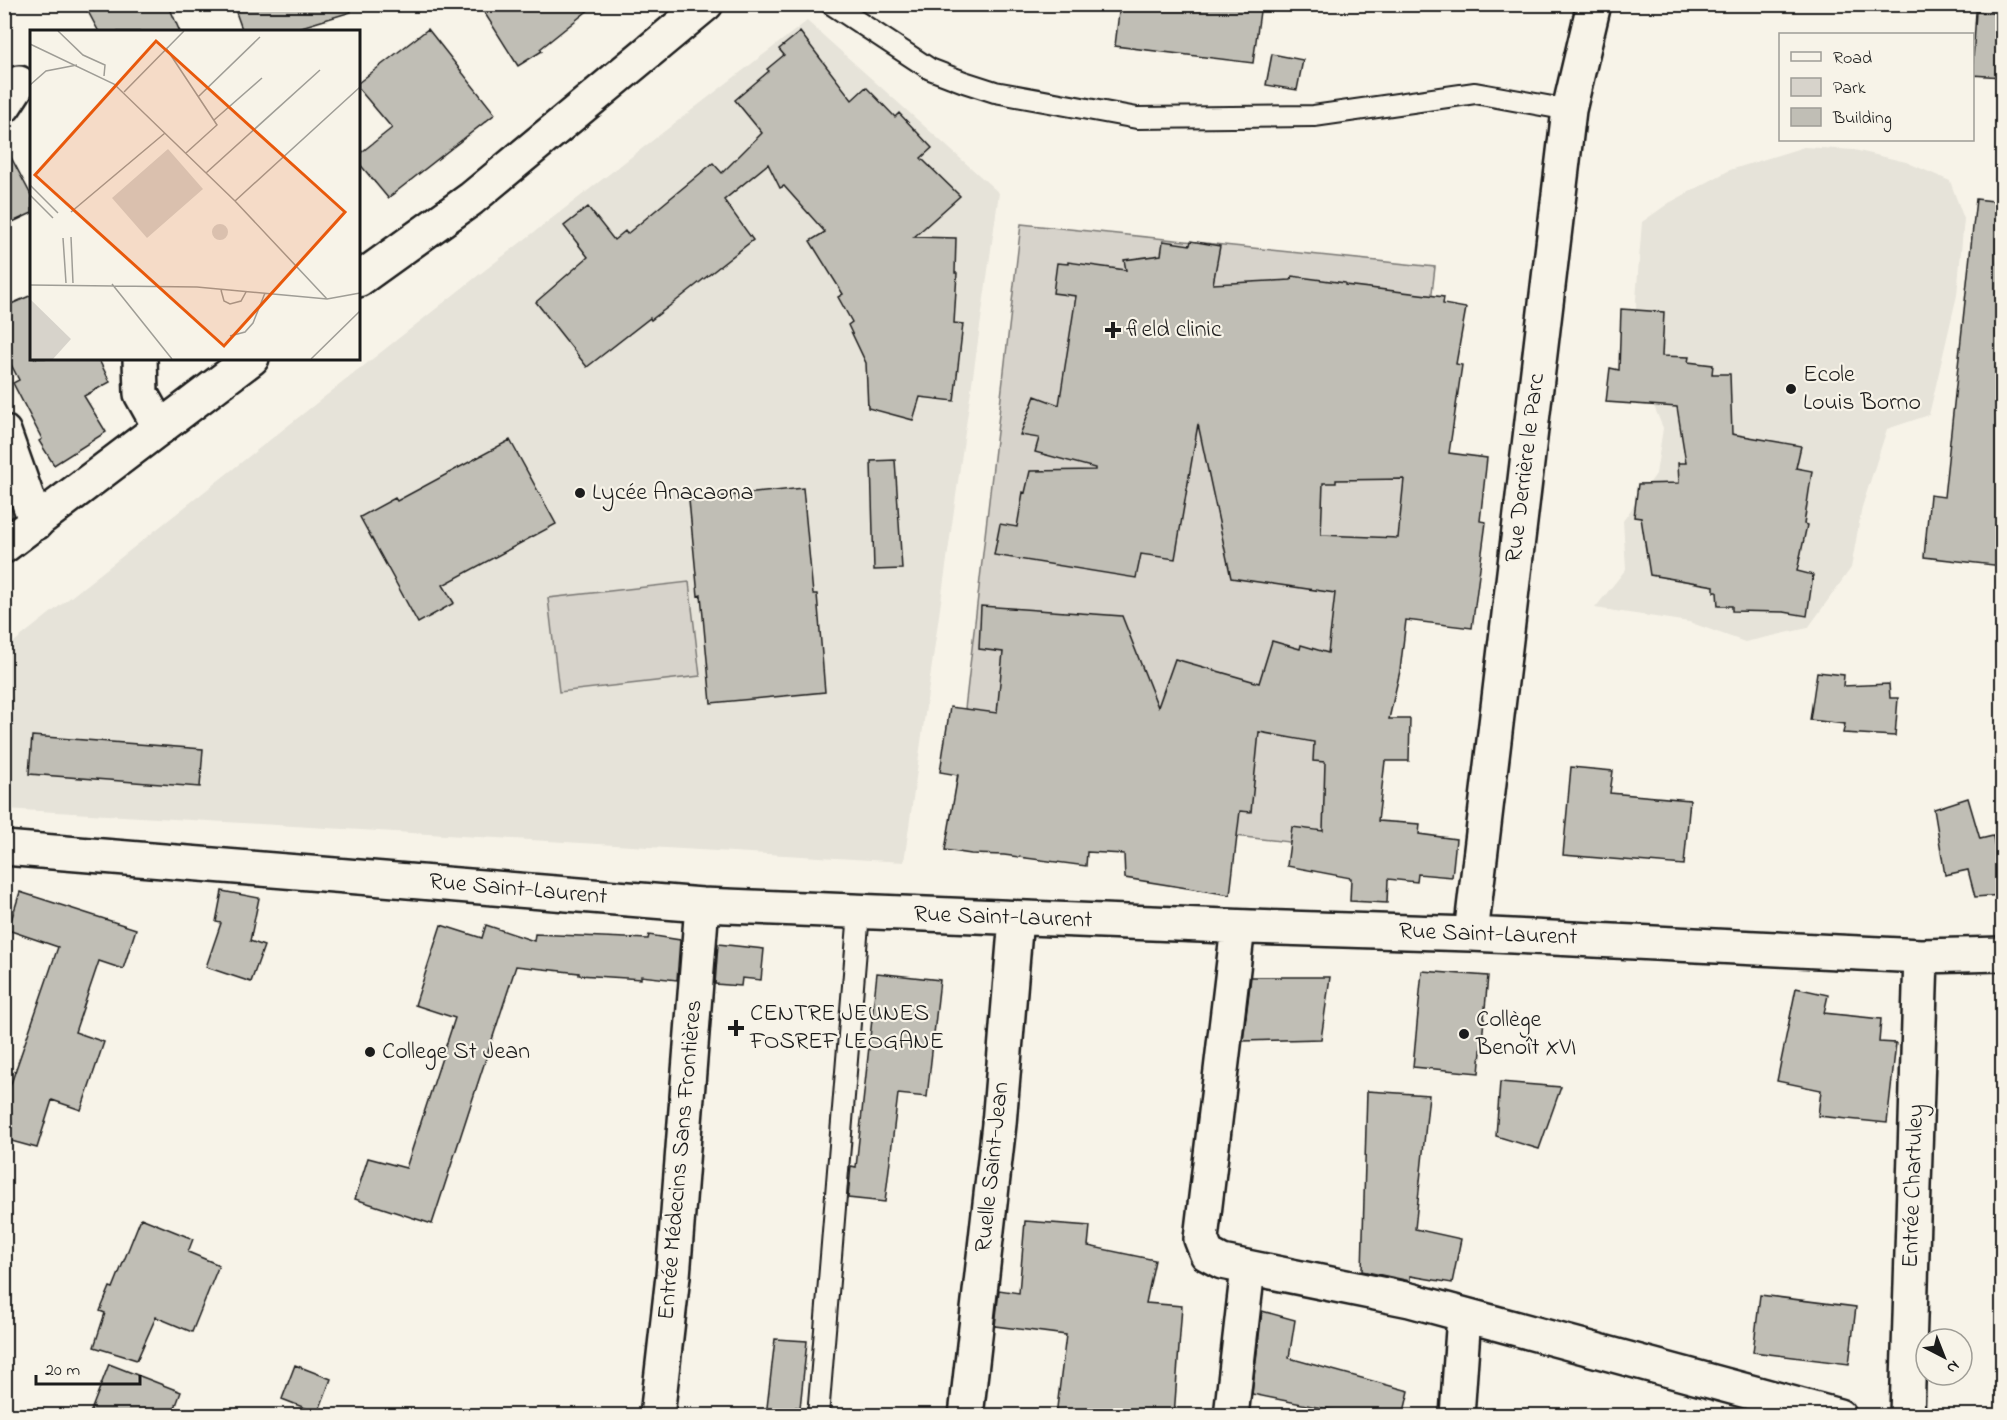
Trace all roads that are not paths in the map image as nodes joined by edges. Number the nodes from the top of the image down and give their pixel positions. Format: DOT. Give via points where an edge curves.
graph roads {
  1 [pos="706,4"];
  2 [pos="831,4"];
  3 [pos="1594,4"];
  4 [pos="1569,110"];
  5 [pos="360,279"];
  6 [pos="140,360"];
  7 [pos="249,360"];
  8 [pos="160,428"];
  9 [pos="4,432"];
  10 [pos="36,523"];
  11 [pos="4,546"];
  12 [pos="4,848"];
  13 [pos="702,905"];
  14 [pos="859,912"];
  15 [pos="1016,918"];
  16 [pos="1238,927"];
  17 [pos="1471,934"];
  18 [pos="2002,954"];
  19 [pos="1921,956"];
  20 [pos="1248,1268"];
  21 [pos="1464,1316"];
  22 [pos="657,1416"];
  23 [pos="818,1416"];
  24 [pos="966,1416"];
  25 [pos="1231,1416"];
  26 [pos="1457,1416"];
  27 [pos="1839,1416"];
  28 [pos="1907,1416"];
  1 -- 5 [label="street" via="471,199"];
  2 -- 4 [label="lane" via="930,69 964,82 995,92 1137,118 1314,116 1475,93"];
  3 -- 4 [label="street, Rue Derrière le Parc"];
  4 -- 17 [label="street, Rue Derrière le Parc"];
  6 -- 8 [label="street" via="141,394"];
  7 -- 8 [label="street"];
  8 -- 10 [label="street"];
  9 -- 10 [label="street"];
  10 -- 11 [label="street"];
  12 -- 13 [label="street, Rue Saint-Laurent"];
  13 -- 14 [label="street, Rue Saint-Laurent"];
  13 -- 22 [label="street, Entrée Médecins Sans Frontières" via="673,1276"];
  14 -- 15 [label="street, Rue Saint-Laurent"];
  14 -- 23 [label="lane"];
  15 -- 16 [label="street, Rue Saint-Laurent"];
  15 -- 24 [label="street, Ruelle Saint-Jean" via="999,1124"];
  16 -- 17 [label="street, Rue Saint-Laurent"];
  16 -- 20 [label="street" via="1201,1239 1207,1254"];
  17 -- 19 [label="street, Rue Saint-Laurent"];
  18 -- 19 [label="street, Rue Saint-Laurent"];
  19 -- 28 [label="street, Entrée Chartuley"];
  20 -- 21 [label="street" via="1410,1300"];
  20 -- 25 [label="street"];
  21 -- 26 [label="street"];
  21 -- 27 [label="street"];
}
